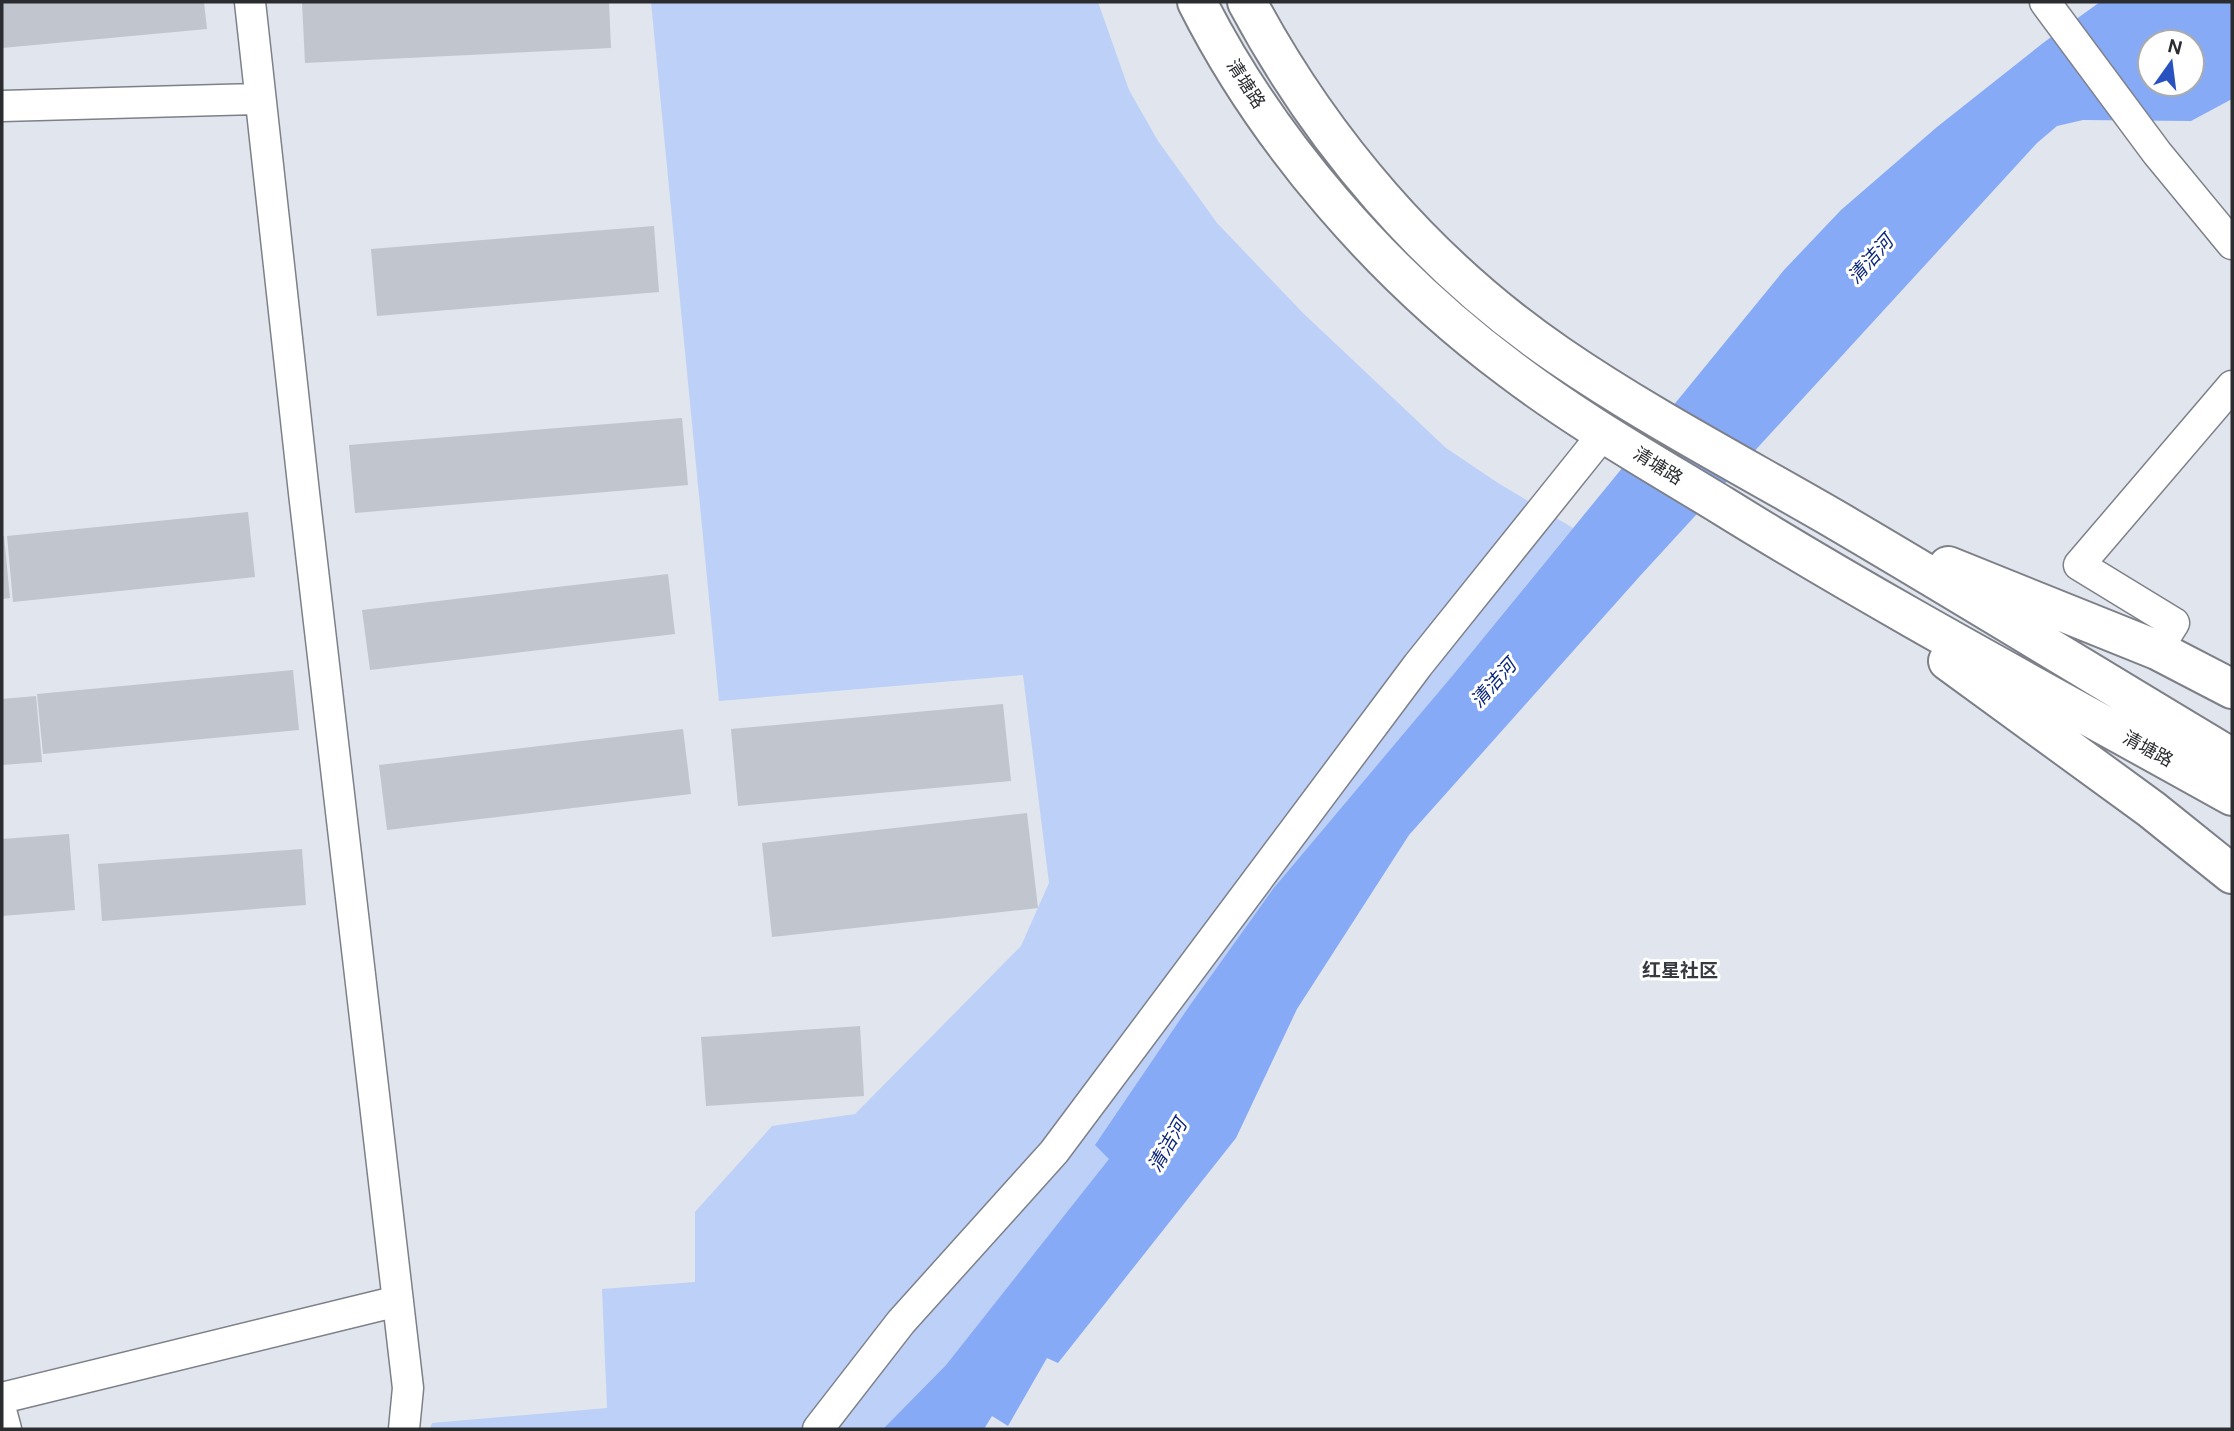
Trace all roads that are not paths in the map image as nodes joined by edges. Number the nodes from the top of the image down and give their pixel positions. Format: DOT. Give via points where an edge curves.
graph roads {
  1 [pos="250,2"];
  2 [pos="1197,2"];
  3 [pos="1247,2"];
  4 [pos="2045,2"];
  5 [pos="260,99"];
  6 [pos="2,106"];
  7 [pos="2232,244"];
  8 [pos="2232,386"];
  9 [pos="1616,440"];
  10 [pos="1839,522"];
  11 [pos="1811,561"];
  12 [pos="2157,650"];
  13 [pos="2232,689"];
  14 [pos="2232,758"];
  15 [pos="2232,796"];
  16 [pos="2232,874"];
  17 [pos="398,1301"];
  18 [pos="2,1398"];
  19 [pos="2,1414"];
  20 [pos="6,1429"];
  21 [pos="404,1429"];
  22 [pos="818,1429"];
  1 -- 5 [label="street"];
  2 -- 9 [label="main road, 清塘路" via="1261,108 1367,240 1473,340"];
  3 -- 10 [label="main road, 清塘路" via="1337,143 1377,192 1456,273 1558,355 1647,412"];
  4 -- 7 [label="street" via="2157,153"];
  5 -- 6 [label="street"];
  5 -- 17 [label="street"];
  8 -- 12 [label="street" via="2079,565 2174,623"];
  9 -- 11 [label="main road, 清塘路"];
  9 -- 22 [label="street" via="1418,665 1054,1152 901,1322"];
  10 -- 12 [label="main road"];
  10 -- 14 [label="main road, 清塘路"];
  11 -- 15 [label="main road, 清塘路"];
  11 -- 16 [label="main road" via="2151,809"];
  12 -- 13 [label="main road"];
  17 -- 18 [label="street"];
  17 -- 21 [label="street" via="408,1388"];
  19 -- 20 [label="street"];
}
